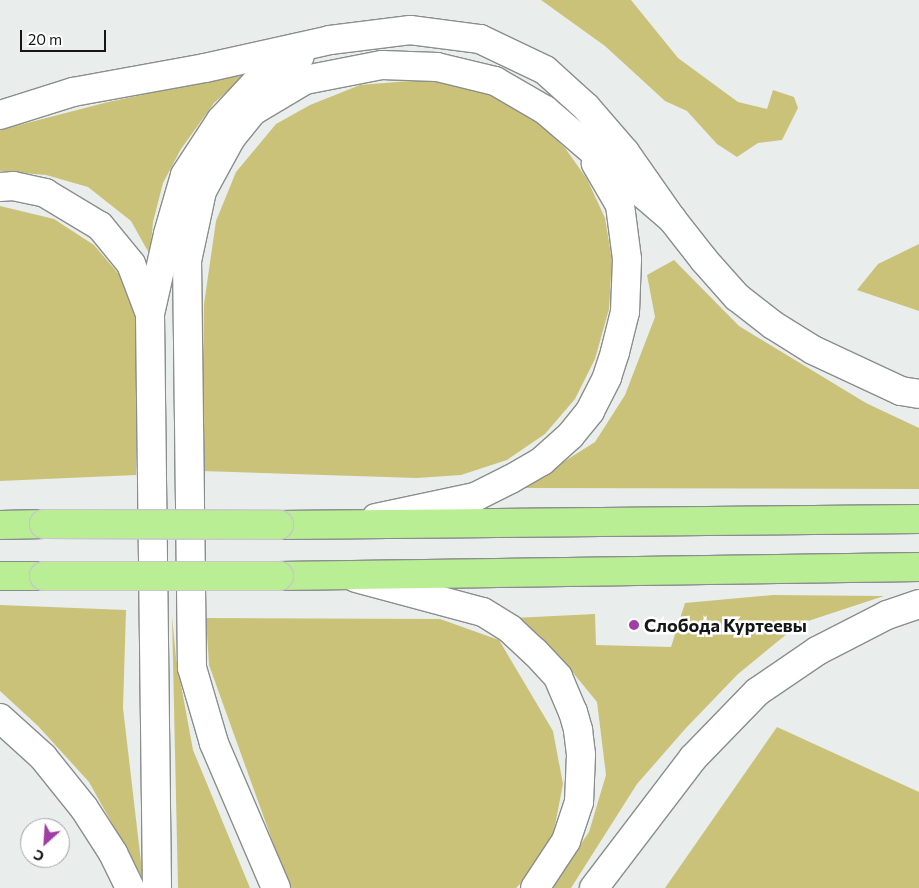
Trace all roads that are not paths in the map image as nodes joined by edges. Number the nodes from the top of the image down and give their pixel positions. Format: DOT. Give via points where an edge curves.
graph roads {
  1 [pos="330,40"];
  2 [pos="545,110"];
  3 [pos="0,115"];
  4 [pos="0,187"];
  5 [pos="672,219"];
  6 [pos="150,314"];
  7 [pos="919,394"];
  8 [pos="919,519"];
  9 [pos="4,523"];
  10 [pos="343,525"];
  11 [pos="919,567"];
  12 [pos="0,576"];
  13 [pos="344,576"];
  14 [pos="919,604"];
  15 [pos="0,718"];
  16 [pos="130,888"];
  17 [pos="157,888"];
  18 [pos="276,888"];
  19 [pos="535,888"];
  20 [pos="594,888"];
  1 -- 3 [label="street" via="205,68 73,92"];
  1 -- 5 [label="street" via="410,30 480,39 546,70 586,107 625,152"];
  1 -- 6 [label="street" via="261,77 221,120 185,176"];
  2 -- 5 [label="street"];
  2 -- 10 [label="street" via="599,168 620,205 627,259 625,312 607,378 590,411 570,436 542,461 512,480 476,497"];
  2 -- 18 [label="street" via="495,82 437,67 382,65 305,80 253,110 231,138 202,191 187,261 192,668 214,743"];
  4 -- 6 [label="street" via="13,186 45,194 100,226 131,264"];
  5 -- 7 [label="street" via="737,297 773,325 854,370 901,391"];
  6 -- 17 [label="street"];
  8 -- 10 [label="highway"];
  9 -- 10 [label="highway, bridge"];
  11 -- 13 [label="highway"];
  12 -- 13 [label="highway, bridge"];
  13 -- 19 [label="street" via="483,612 510,629 558,678 574,712 578,730 582,755 579,802 566,840"];
  14 -- 20 [label="street" via="817,651 757,692 693,758"];
  15 -- 16 [label="street" via="44,757 84,808 113,853"];
}
